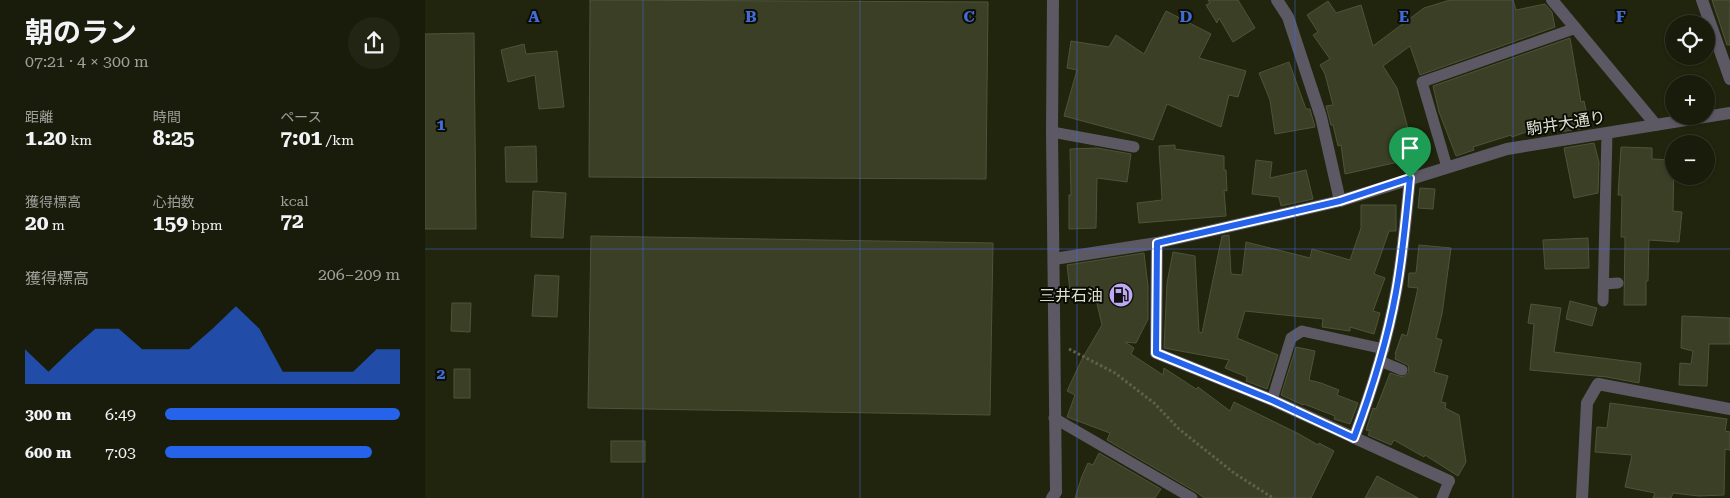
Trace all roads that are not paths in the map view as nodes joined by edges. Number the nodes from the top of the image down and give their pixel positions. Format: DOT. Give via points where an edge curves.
graph roads {
  1 [pos="1053,0"];
  2 [pos="1277,0"];
  3 [pos="1552,0"];
  4 [pos="1702,0"];
  5 [pos="1576,28"];
  6 [pos="1730,80"];
  7 [pos="1730,113"];
  8 [pos="1656,125"];
  9 [pos="1052,132"];
  10 [pos="1607,133"];
  11 [pos="1134,147"];
  12 [pos="1447,167"];
  13 [pos="1410,178"];
  14 [pos="1340,201"];
  15 [pos="1157,243"];
  16 [pos="1054,259"];
  17 [pos="1618,283"];
  18 [pos="1604,284"];
  19 [pos="1603,301"];
  20 [pos="1384,348"];
  21 [pos="1380,361"];
  22 [pos="1402,370"];
  23 [pos="1272,400"];
  24 [pos="1730,410"];
  25 [pos="1054,418"];
  26 [pos="1354,438"];
  27 [pos="1449,481"];
  28 [pos="1052,498"];
  29 [pos="1192,498"];
  30 [pos="1442,498"];
  31 [pos="1582,498"];
  1 -- 9 [label="street"];
  2 -- 14 [label="street" via="1289,17 1321,117"];
  3 -- 5 [label="street"];
  4 -- 6 [label="street"];
  5 -- 8 [label="street"];
  5 -- 12 [label="lane" via="1422,82"];
  7 -- 8 [label="street, 駒井大通り"];
  8 -- 10 [label="street, 駒井大通り"];
  9 -- 11 [label="lane"];
  9 -- 16 [label="street"];
  10 -- 12 [label="street, 駒井大通り" via="1507,149"];
  10 -- 18 [label="lane"];
  12 -- 13 [label="street, 駒井大通り"];
  13 -- 14 [label="street, 駒井大通り"];
  13 -- 20 [label="street" via="1396,291"];
  14 -- 15 [label="street, 駒井大通り"];
  15 -- 16 [label="street, 駒井大通り"];
  15 -- 23 [label="street" via="1156,353"];
  16 -- 25 [label="street"];
  17 -- 18 [label="lane"];
  18 -- 19 [label="lane"];
  20 -- 21 [label="street"];
  20 -- 23 [label="lane" via="1303,331 1291,338"];
  21 -- 22 [label="lane"];
  21 -- 26 [label="street"];
  23 -- 26 [label="street"];
  24 -- 31 [label="street" via="1598,384 1587,403"];
  25 -- 28 [label="street" via="1056,492"];
  25 -- 29 [label="lane"];
  26 -- 27 [label="street"];
  27 -- 30 [label="lane"];
}
